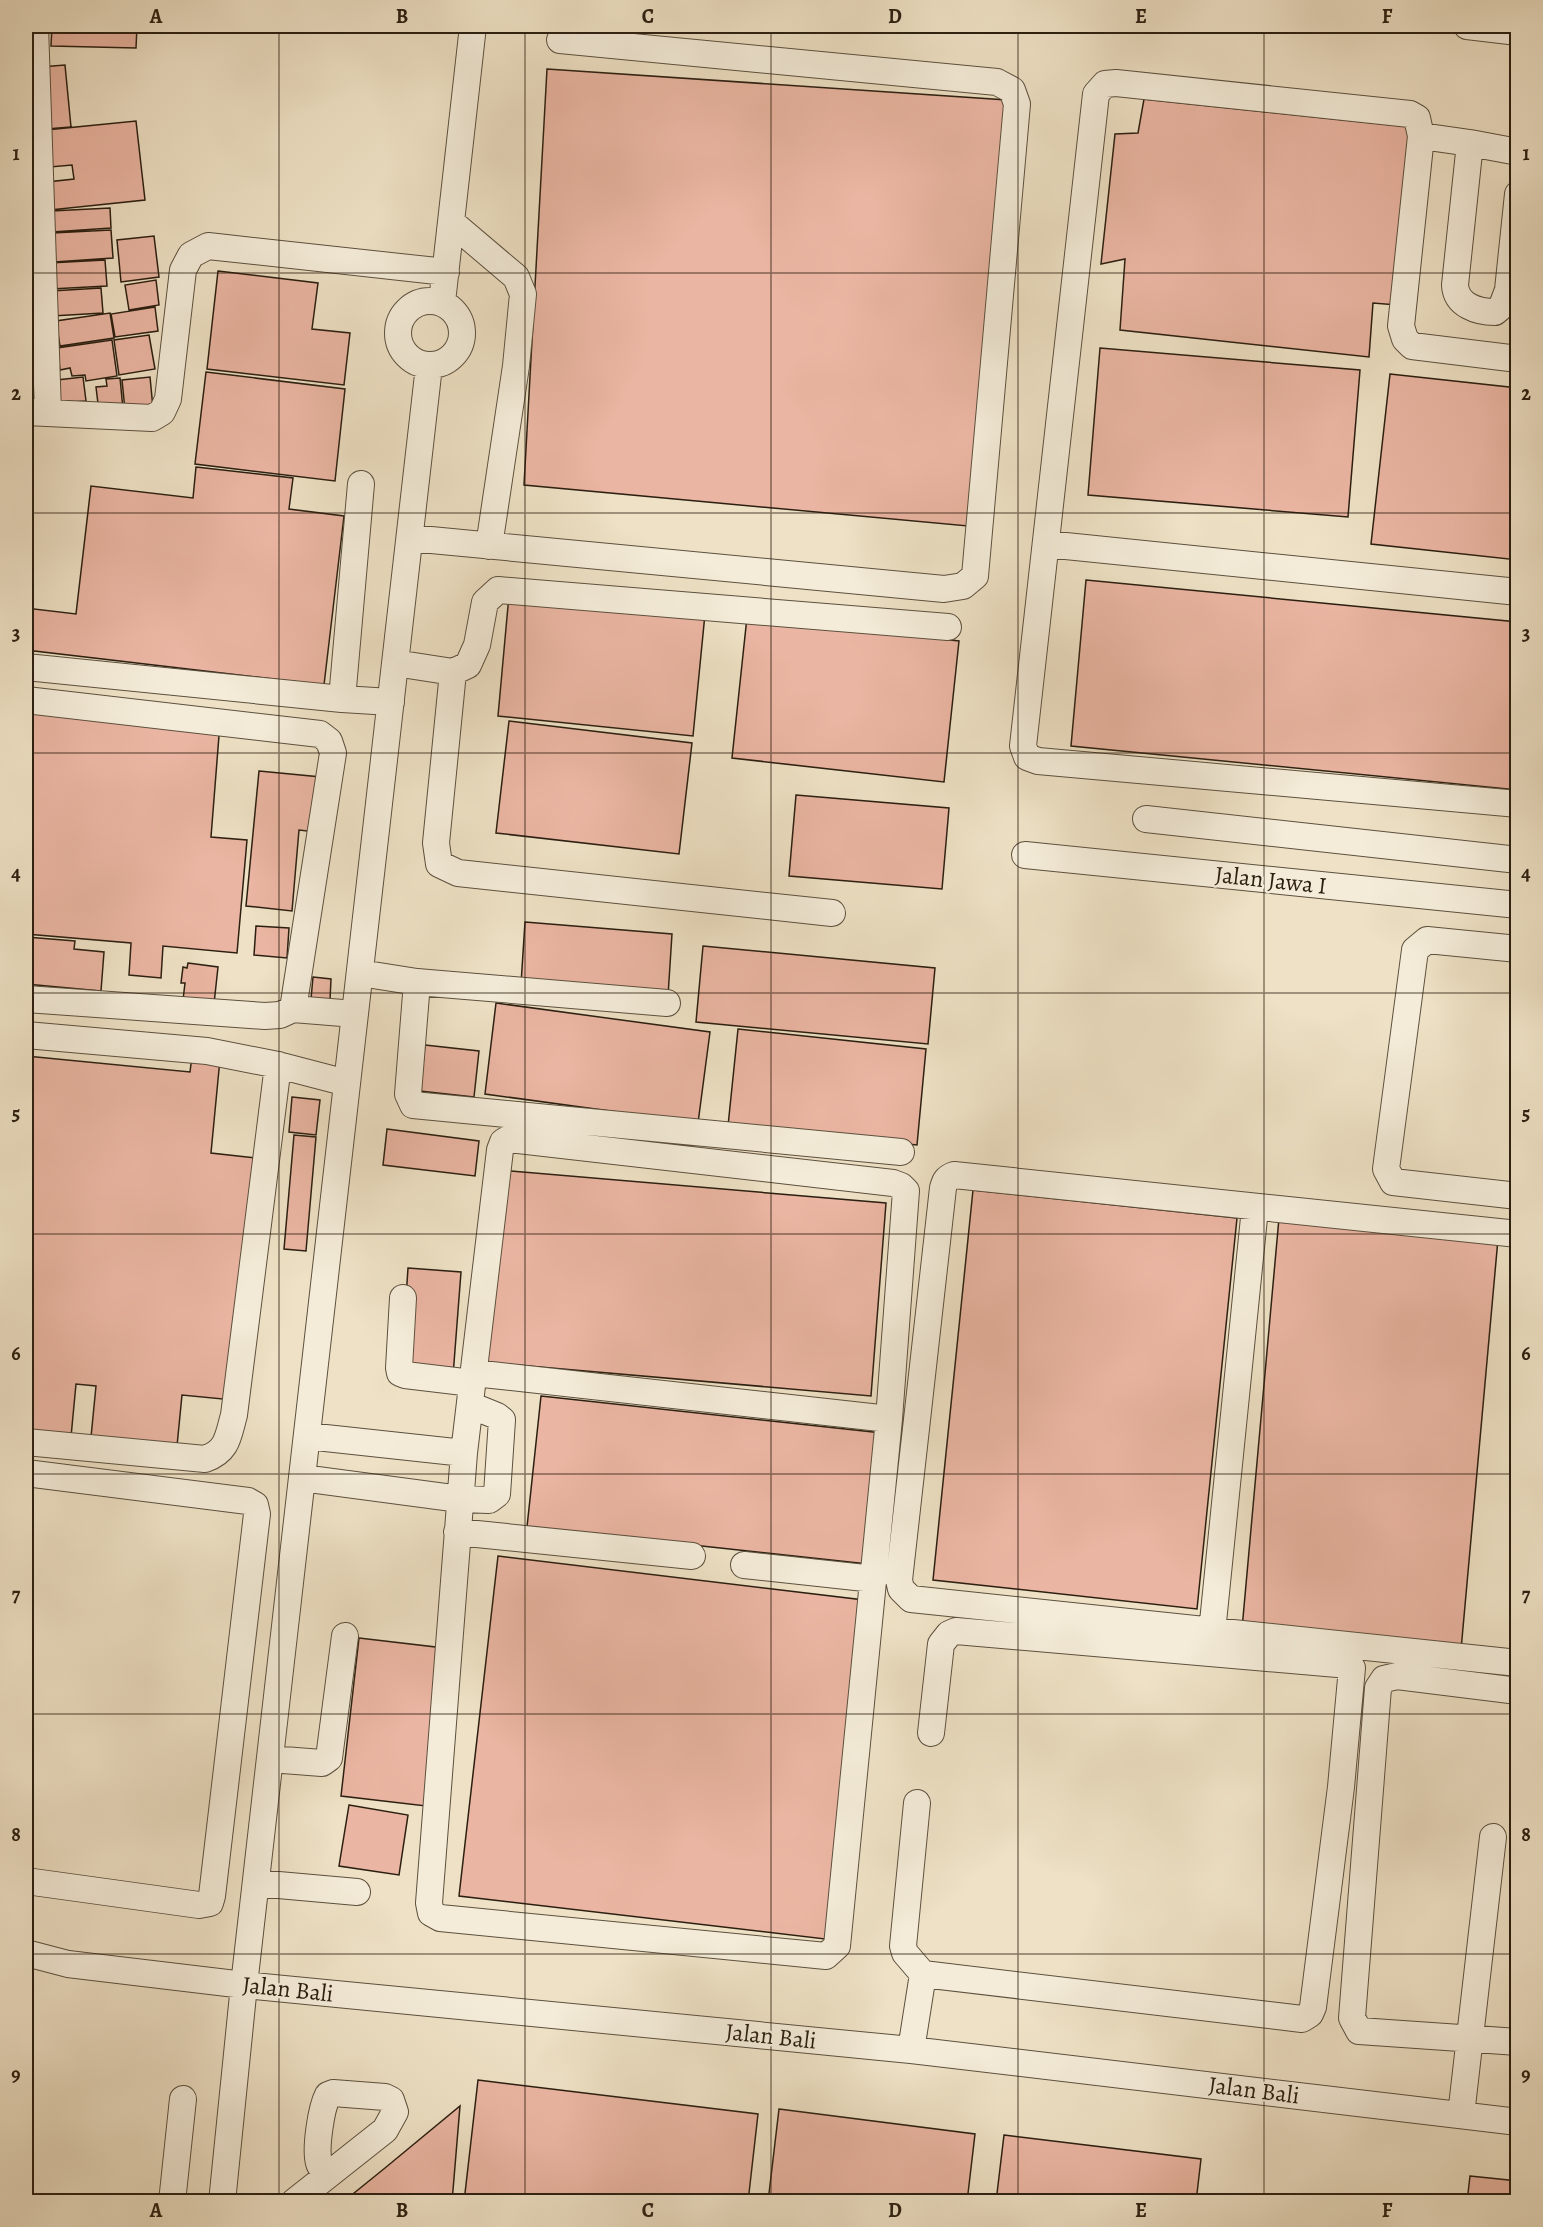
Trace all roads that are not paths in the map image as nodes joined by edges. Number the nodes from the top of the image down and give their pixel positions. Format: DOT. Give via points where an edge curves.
graph roads {
  1 [pos="35,26"];
  2 [pos="473,26"];
  3 [pos="1467,26"];
  4 [pos="1518,32"];
  5 [pos="560,40"];
  6 [pos="1421,136"];
  7 [pos="1470,143"];
  8 [pos="1518,153"];
  9 [pos="1518,194"];
  10 [pos="451,222"];
  11 [pos="1513,269"];
  12 [pos="446,273"];
  13 [pos="442,302"];
  14 [pos="1518,359"];
  15 [pos="429,366"];
  16 [pos="37,413"];
  17 [pos="361,484"];
  18 [pos="410,538"];
  19 [pos="1046,544"];
  20 [pos="489,546"];
  21 [pos="1518,592"];
  22 [pos="948,627"];
  23 [pos="395,663"];
  24 [pos="26,667"];
  25 [pos="453,672"];
  26 [pos="342,699"];
  27 [pos="26,700"];
  28 [pos="391,702"];
  29 [pos="1518,804"];
  30 [pos="1146,819"];
  31 [pos="1026,855"];
  32 [pos="1518,860"];
  33 [pos="1518,905"];
  34 [pos="832,913"];
  35 [pos="1518,949"];
  36 [pos="360,973"];
  37 [pos="417,982"];
  38 [pos="26,999"];
  39 [pos="666,1004"];
  40 [pos="293,1009"];
  41 [pos="355,1014"];
  42 [pos="26,1035"];
  43 [pos="278,1065"];
  44 [pos="347,1083"];
  45 [pos="901,1152"];
  46 [pos="1518,1196"];
  47 [pos="1255,1208"];
  48 [pos="1518,1234"];
  49 [pos="403,1298"];
  50 [pos="472,1387"];
  51 [pos="889,1419"];
  52 [pos="307,1436"];
  53 [pos="26,1442"];
  54 [pos="464,1453"];
  55 [pos="26,1473"];
  56 [pos="302,1478"];
  57 [pos="460,1499"];
  58 [pos="457,1532"];
  59 [pos="692,1556"];
  60 [pos="744,1565"];
  61 [pos="874,1579"];
  62 [pos="1212,1632"];
  63 [pos="345,1636"];
  64 [pos="1518,1663"];
  65 [pos="1518,1690"];
  66 [pos="931,1733"];
  67 [pos="270,1759"];
  68 [pos="917,1803"];
  69 [pos="1492,1837"];
  70 [pos="26,1881"];
  71 [pos="256,1883"];
  72 [pos="357,1892"];
  73 [pos="26,1953"];
  74 [pos="923,1974"];
  75 [pos="244,1985"];
  76 [pos="1471,2038"];
  77 [pos="1518,2042"];
  78 [pos="911,2045"];
  79 [pos="183,2099"];
  80 [pos="1461,2115"];
  81 [pos="1518,2122"];
  82 [pos="328,2174"];
  83 [pos="172,2202"];
  84 [pos="222,2202"];
  85 [pos="294,2202"];
  1 -- 16 [label="street"];
  2 -- 10 [label="street"];
  3 -- 4 [label="street"];
  5 -- 20 [label="street" via="997,82 1012,90 1017,104 975,576 963,586 945,589"];
  6 -- 7 [label="street"];
  6 -- 14 [label="street" via="1401,326 1404,339 1412,346"];
  6 -- 19 [label="street" via="1417,118 1410,114 1105,84 1096,94"];
  7 -- 8 [label="street"];
  7 -- 11 [label="street" via="1455,292 1467,306 1495,312 1502,306"];
  9 -- 11 [label="street"];
  10 -- 12 [label="street"];
  10 -- 20 [label="street" via="516,277 523,294"];
  12 -- 13 [label="street"];
  12 -- 16 [label="street" via="208,246 191,255 183,270 168,399 162,412 152,418"];
  13 -- 15 [label="street" via="456,312 461,343 449,359"];
  13 -- 15 [label="street" via="413,305 405,313 398,335 408,357"];
  15 -- 18 [label="street"];
  17 -- 26 [label="street"];
  18 -- 20 [label="street"];
  18 -- 23 [label="street"];
  19 -- 21 [label="street"];
  19 -- 29 [label="street" via="1023,746 1027,757"];
  22 -- 25 [label="street" via="498,590 485,602 477,645 468,666"];
  23 -- 25 [label="street"];
  23 -- 28 [label="street"];
  24 -- 26 [label="street"];
  25 -- 34 [label="street" via="436,843 439,864 458,873"];
  26 -- 28 [label="street"];
  27 -- 40 [label="street" via="320,734 329,741 333,753"];
  28 -- 36 [label="street"];
  30 -- 32 [label="street"];
  31 -- 33 [label="street, Jalan Jawa I"];
  35 -- 46 [label="street" via="1426,940 1415,950 1386,1169 1393,1182"];
  36 -- 37 [label="street"];
  36 -- 41 [label="street"];
  37 -- 39 [label="street"];
  37 -- 45 [label="street" via="408,1095 413,1105"];
  38 -- 40 [label="street" via="265,1016"];
  40 -- 41 [label="street"];
  41 -- 44 [label="street"];
  42 -- 43 [label="street" via="207,1051"];
  43 -- 44 [label="street"];
  43 -- 53 [label="street" via="234,1415 226,1443 217,1455 205,1459"];
  44 -- 52 [label="street"];
  47 -- 48 [label="street"];
  47 -- 62 [label="street"];
  47 -- 62 [label="street" via="954,1175 946,1179 899,1580 911,1599"];
  49 -- 50 [label="street" via="400,1372"];
  50 -- 51 [label="street"];
  50 -- 51 [label="street" via="500,1150 508,1139 902,1186 907,1196"];
  50 -- 54 [label="street"];
  50 -- 57 [label="street" via="502,1420 497,1494 489,1500"];
  51 -- 61 [label="street"];
  52 -- 54 [label="street"];
  52 -- 56 [label="street"];
  54 -- 57 [label="street"];
  55 -- 70 [label="street" via="248,1501 255,1505 257,1514 210,1903 199,1905"];
  56 -- 57 [label="street"];
  56 -- 67 [label="street"];
  57 -- 58 [label="street"];
  58 -- 59 [label="street"];
  58 -- 61 [label="street" via="429,1903 431,1913 440,1918 826,1956 832,1952 837,1946"];
  60 -- 61 [label="street"];
  62 -- 64 [label="street"];
  63 -- 67 [label="street" via="329,1758 322,1763"];
  65 -- 76 [label="street" via="1397,1676 1384,1679 1378,1688 1352,2018 1359,2031"];
  66 -- 74 [label="street" via="941,1644 956,1631 1345,1664 1352,1668 1340,1798 1310,2014 1302,2019"];
  67 -- 71 [label="street"];
  68 -- 74 [label="street" via="903,1946"];
  69 -- 76 [label="street"];
  71 -- 72 [label="street"];
  71 -- 75 [label="street"];
  73 -- 75 [label="street, Jalan Bali" via="68,1964"];
  74 -- 78 [label="street"];
  75 -- 78 [label="street, Jalan Bali"];
  75 -- 84 [label="street"];
  76 -- 77 [label="street"];
  76 -- 80 [label="street"];
  78 -- 80 [label="street, Jalan Bali"];
  79 -- 83 [label="street"];
  80 -- 81 [label="street, Jalan Bali"];
  82 -- 85 [label="street"];
}
